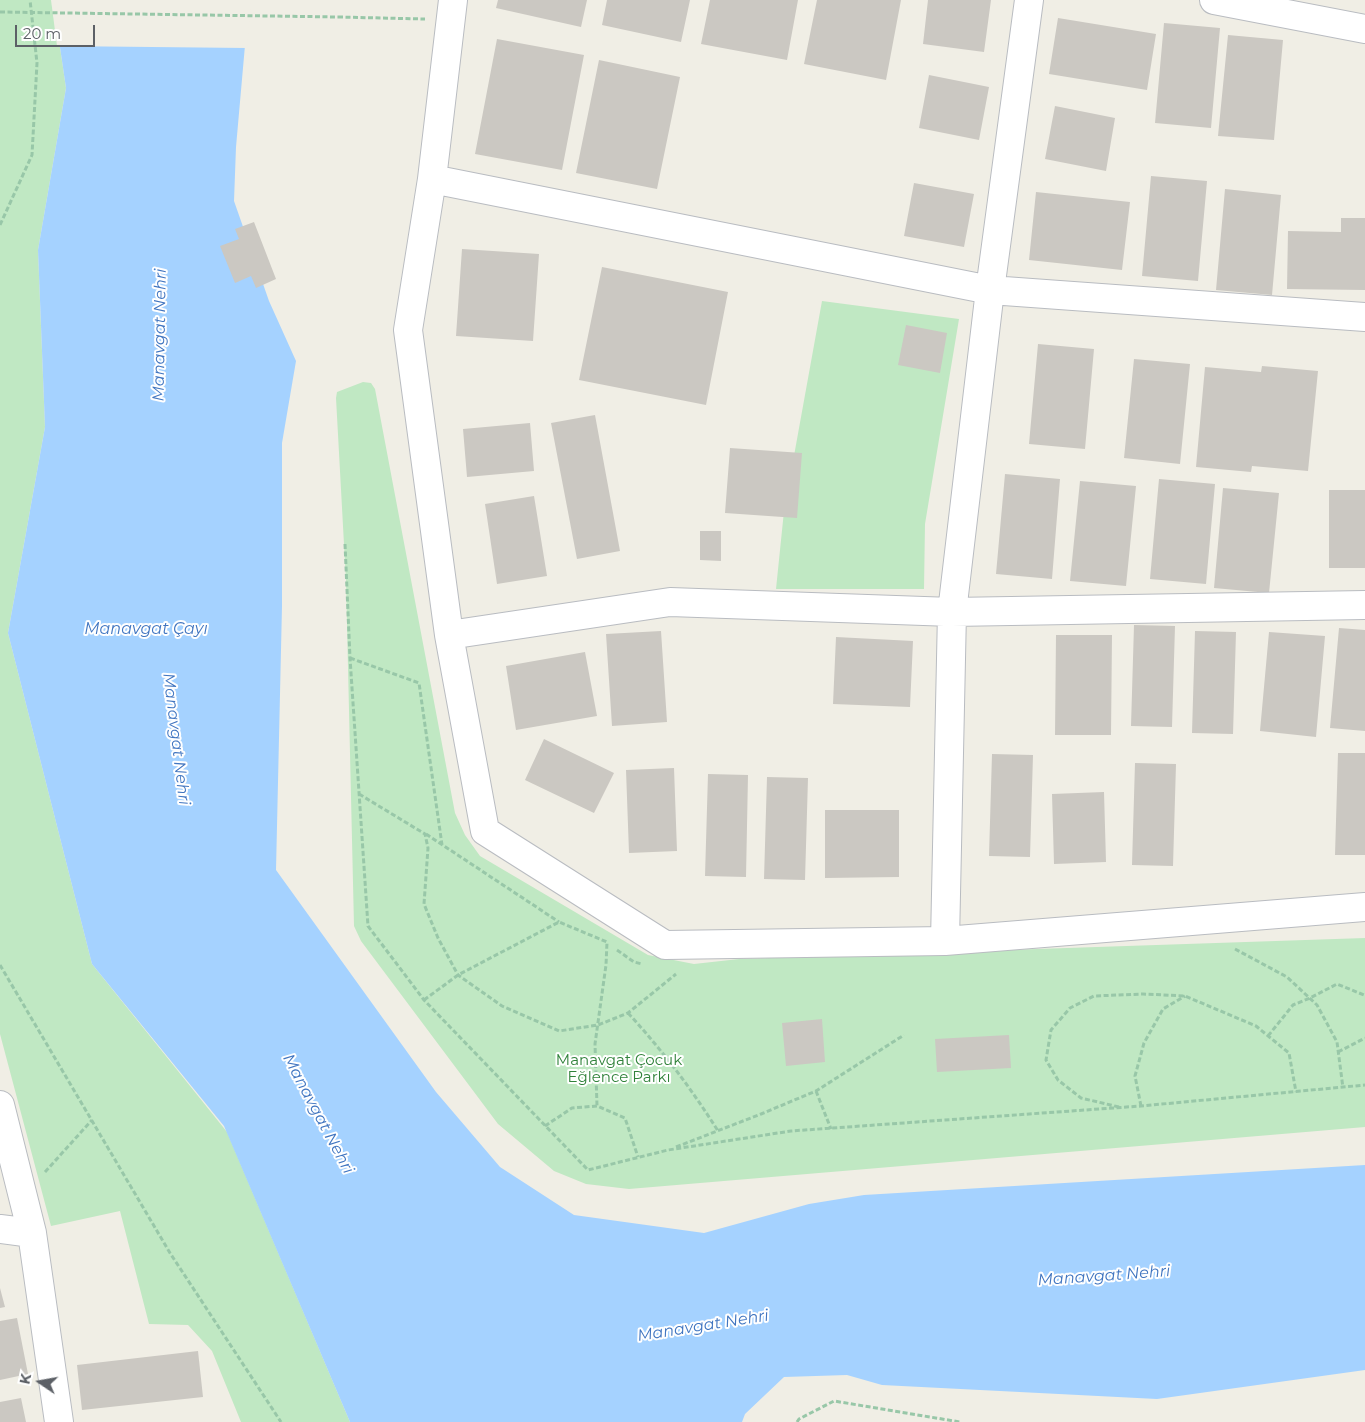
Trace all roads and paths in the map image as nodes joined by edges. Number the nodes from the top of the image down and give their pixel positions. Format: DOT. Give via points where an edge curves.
graph roads {
  1 [pos="30,0"];
  2 [pos="453,0"];
  3 [pos="1029,0"];
  4 [pos="1214,0"];
  5 [pos="0,12"];
  6 [pos="415,19"];
  7 [pos="1365,29"];
  8 [pos="432,179"];
  9 [pos="0,226"];
  10 [pos="990,290"];
  11 [pos="1365,317"];
  12 [pos="345,544"];
  13 [pos="1365,604"];
  14 [pos="952,612"];
  15 [pos="449,635"];
  16 [pos="350,658"];
  17 [pos="359,794"];
  18 [pos="425,834"];
  19 [pos="442,845"];
  20 [pos="1365,907"];
  21 [pos="559,922"];
  22 [pos="945,941"];
  23 [pos="1235,949"];
  24 [pos="0,964"];
  25 [pos="676,974"];
  26 [pos="458,975"];
  27 [pos="1185,996"];
  28 [pos="1365,997"];
  29 [pos="1310,998"];
  30 [pos="424,1000"];
  31 [pos="628,1013"];
  32 [pos="598,1025"];
  33 [pos="904,1035"];
  34 [pos="1268,1036"];
  35 [pos="1365,1038"];
  36 [pos="1338,1052"];
  37 [pos="1365,1085"];
  38 [pos="1343,1088"];
  39 [pos="816,1091"];
  40 [pos="1296,1092"];
  41 [pos="0,1105"];
  42 [pos="597,1106"];
  43 [pos="1141,1106"];
  44 [pos="1123,1108"];
  45 [pos="92,1120"];
  46 [pos="545,1126"];
  47 [pos="831,1128"];
  48 [pos="718,1131"];
  49 [pos="668,1150"];
  50 [pos="638,1157"];
  51 [pos="23,1196"];
  52 [pos="0,1229"];
  53 [pos="32,1232"];
  54 [pos="798,1421"];
  55 [pos="59,1422"];
  56 [pos="281,1422"];
  57 [pos="960,1422"];
  1 -- 9 [label="path" via="37,63 32,155"];
  2 -- 8 [label="street"];
  3 -- 10 [label="street"];
  4 -- 7 [label="street"];
  5 -- 6 [label="path, bridge"];
  8 -- 10 [label="street"];
  8 -- 15 [label="street" via="408,330"];
  10 -- 11 [label="street"];
  10 -- 14 [label="street"];
  12 -- 16 [label="path"];
  13 -- 14 [label="street"];
  14 -- 15 [label="street" via="670,602"];
  14 -- 22 [label="street"];
  15 -- 22 [label="street" via="485,832 665,945"];
  16 -- 17 [label="path"];
  16 -- 19 [label="path" via="419,683"];
  17 -- 18 [label="path"];
  17 -- 30 [label="path" via="368,926"];
  18 -- 19 [label="path"];
  18 -- 26 [label="path" via="428,848 424,904"];
  19 -- 21 [label="path"];
  20 -- 22 [label="street"];
  21 -- 26 [label="path"];
  21 -- 32 [label="path" via="607,942"];
  23 -- 29 [label="path" via="1287,976"];
  24 -- 45 [label="path"];
  25 -- 31 [label="path"];
  26 -- 30 [label="path"];
  26 -- 32 [label="path" via="502,1006 559,1031"];
  27 -- 34 [label="path" via="1256,1026"];
  27 -- 43 [label="path" via="1163,1009 1144,1043 1135,1076"];
  27 -- 44 [label="path" via="1094,996 1070,1008 1051,1030 1046,1060 1058,1080 1081,1098"];
  28 -- 29 [label="path" via="1338,984"];
  29 -- 34 [label="path" via="1293,1005"];
  29 -- 36 [label="path" via="1317,1005"];
  30 -- 46 [label="path"];
  31 -- 32 [label="path"];
  31 -- 48 [label="path" via="672,1063"];
  32 -- 42 [label="path" via="595,1044"];
  33 -- 39 [label="path"];
  34 -- 40 [label="path" via="1288,1053"];
  35 -- 36 [label="path"];
  36 -- 38 [label="path"];
  37 -- 38 [label="path"];
  38 -- 40 [label="path"];
  39 -- 47 [label="path"];
  39 -- 48 [label="path"];
  40 -- 43 [label="path"];
  41 -- 51 [label="street"];
  42 -- 46 [label="path" via="572,1108"];
  42 -- 50 [label="path" via="625,1118"];
  43 -- 44 [label="path"];
  44 -- 47 [label="path"];
  45 -- 51 [label="path"];
  45 -- 56 [label="path" via="170,1253"];
  46 -- 50 [label="path" via="588,1170"];
  47 -- 49 [label="path"];
  48 -- 49 [label="path"];
  49 -- 50 [label="path"];
  51 -- 53 [label="street"];
  52 -- 53 [label="street"];
  53 -- 55 [label="street"];
  54 -- 57 [label="path" via="834,1401"];
}
